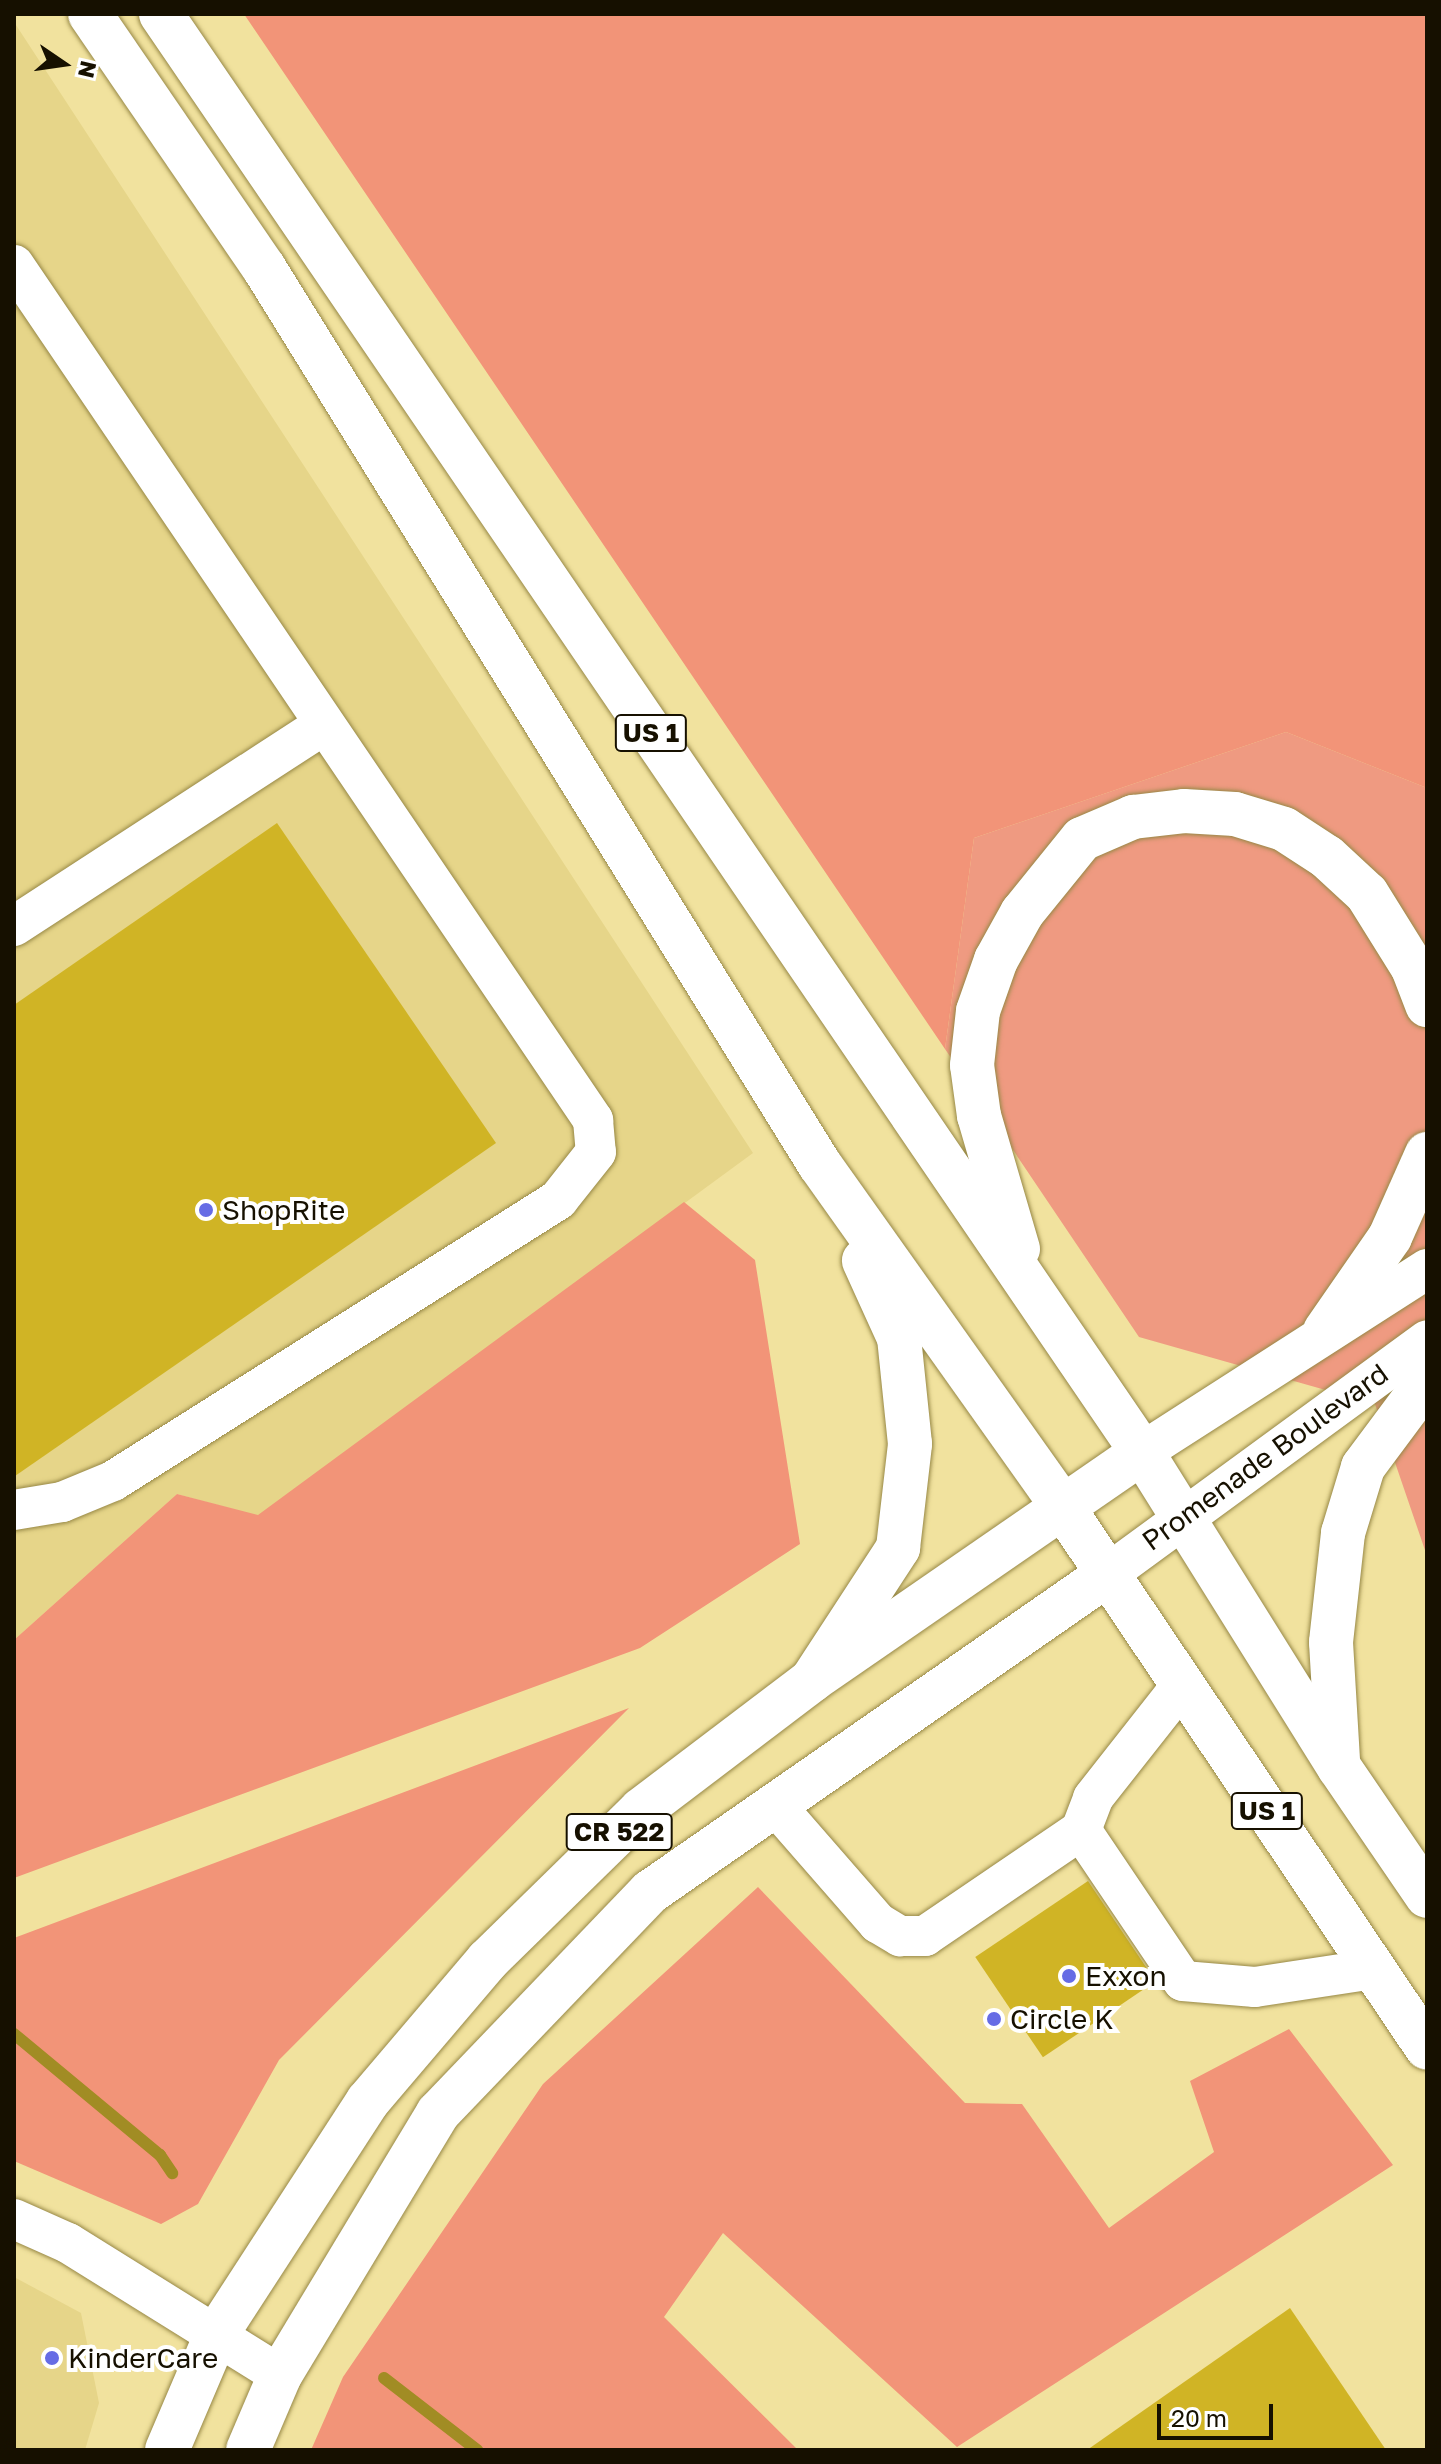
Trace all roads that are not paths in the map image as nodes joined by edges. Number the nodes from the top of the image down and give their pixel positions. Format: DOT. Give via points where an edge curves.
graph roads {
  1 [pos="90,14"];
  2 [pos="161,14"];
  3 [pos="14,265"];
  4 [pos="323,725"];
  5 [pos="14,926"];
  6 [pos="1427,1005"];
  7 [pos="1427,1154"];
  8 [pos="820,1165"];
  9 [pos="1427,1269"];
  10 [pos="1030,1289"];
  11 [pos="1325,1331"];
  12 [pos="1427,1340"];
  13 [pos="1427,1381"];
  14 [pos="1142,1452"];
  15 [pos="1062,1506"];
  16 [pos="14,1510"];
  17 [pos="1182,1515"];
  18 [pos="1105,1576"];
  19 [pos="812,1680"];
  20 [pos="1182,1685"];
  21 [pos="1339,1767"];
  22 [pos="775,1805"];
  23 [pos="1081,1830"];
  24 [pos="1427,1896"];
  25 [pos="1374,1969"];
  26 [pos="1427,2048"];
  27 [pos="14,2219"];
  28 [pos="216,2335"];
  29 [pos="280,2375"];
  30 [pos="167,2450"];
  31 [pos="248,2450"];
  1 -- 8 [label="main road, US 1" via="264,268"];
  2 -- 10 [label="main road, US 1"];
  3 -- 4 [label="street"];
  4 -- 5 [label="street"];
  4 -- 16 [label="street" via="593,1120 596,1152 558,1200 113,1481 62,1502"];
  6 -- 10 [label="main road" via="1413,968 1367,894 1327,857 1284,829 1235,814 1184,811 1133,817 1082,839 1022,913 996,960 978,1011 972,1065 979,1116"];
  7 -- 11 [label="main road" via="1390,1237"];
  8 -- 15 [label="main road, US 1"];
  8 -- 19 [label="main road" via="899,1338 910,1444 898,1548"];
  9 -- 11 [label="street, CR 522"];
  10 -- 14 [label="main road, US 1"];
  11 -- 14 [label="street, CR 522"];
  12 -- 17 [label="street, Promenade Boulevard / CR 522"];
  13 -- 21 [label="main road" via="1363,1467 1343,1533 1331,1642"];
  14 -- 15 [label="main road, CR 522"];
  14 -- 17 [label="main road, US 1"];
  15 -- 18 [label="main road, US 1"];
  15 -- 19 [label="main road, CR 522"];
  17 -- 18 [label="street, Promenade Boulevard / CR 522"];
  17 -- 21 [label="main road, US 1"];
  18 -- 20 [label="main road, US 1"];
  18 -- 22 [label="main road, CR 522"];
  19 -- 28 [label="main road, CR 522" via="641,1810 488,1960 368,2101"];
  20 -- 23 [label="street" via="1093,1798"];
  20 -- 25 [label="main road, US 1"];
  21 -- 24 [label="main road, US 1"];
  22 -- 23 [label="street" via="878,1923 900,1936 925,1936"];
  22 -- 29 [label="main road, CR 522" via="650,1892 438,2113"];
  23 -- 25 [label="street" via="1183,1981 1255,1987"];
  25 -- 26 [label="main road, US 1"];
  27 -- 28 [label="street" via="68,2243"];
  28 -- 29 [label="street"];
  28 -- 30 [label="main road, CR 522"];
  29 -- 31 [label="main road, CR 522"];
}
